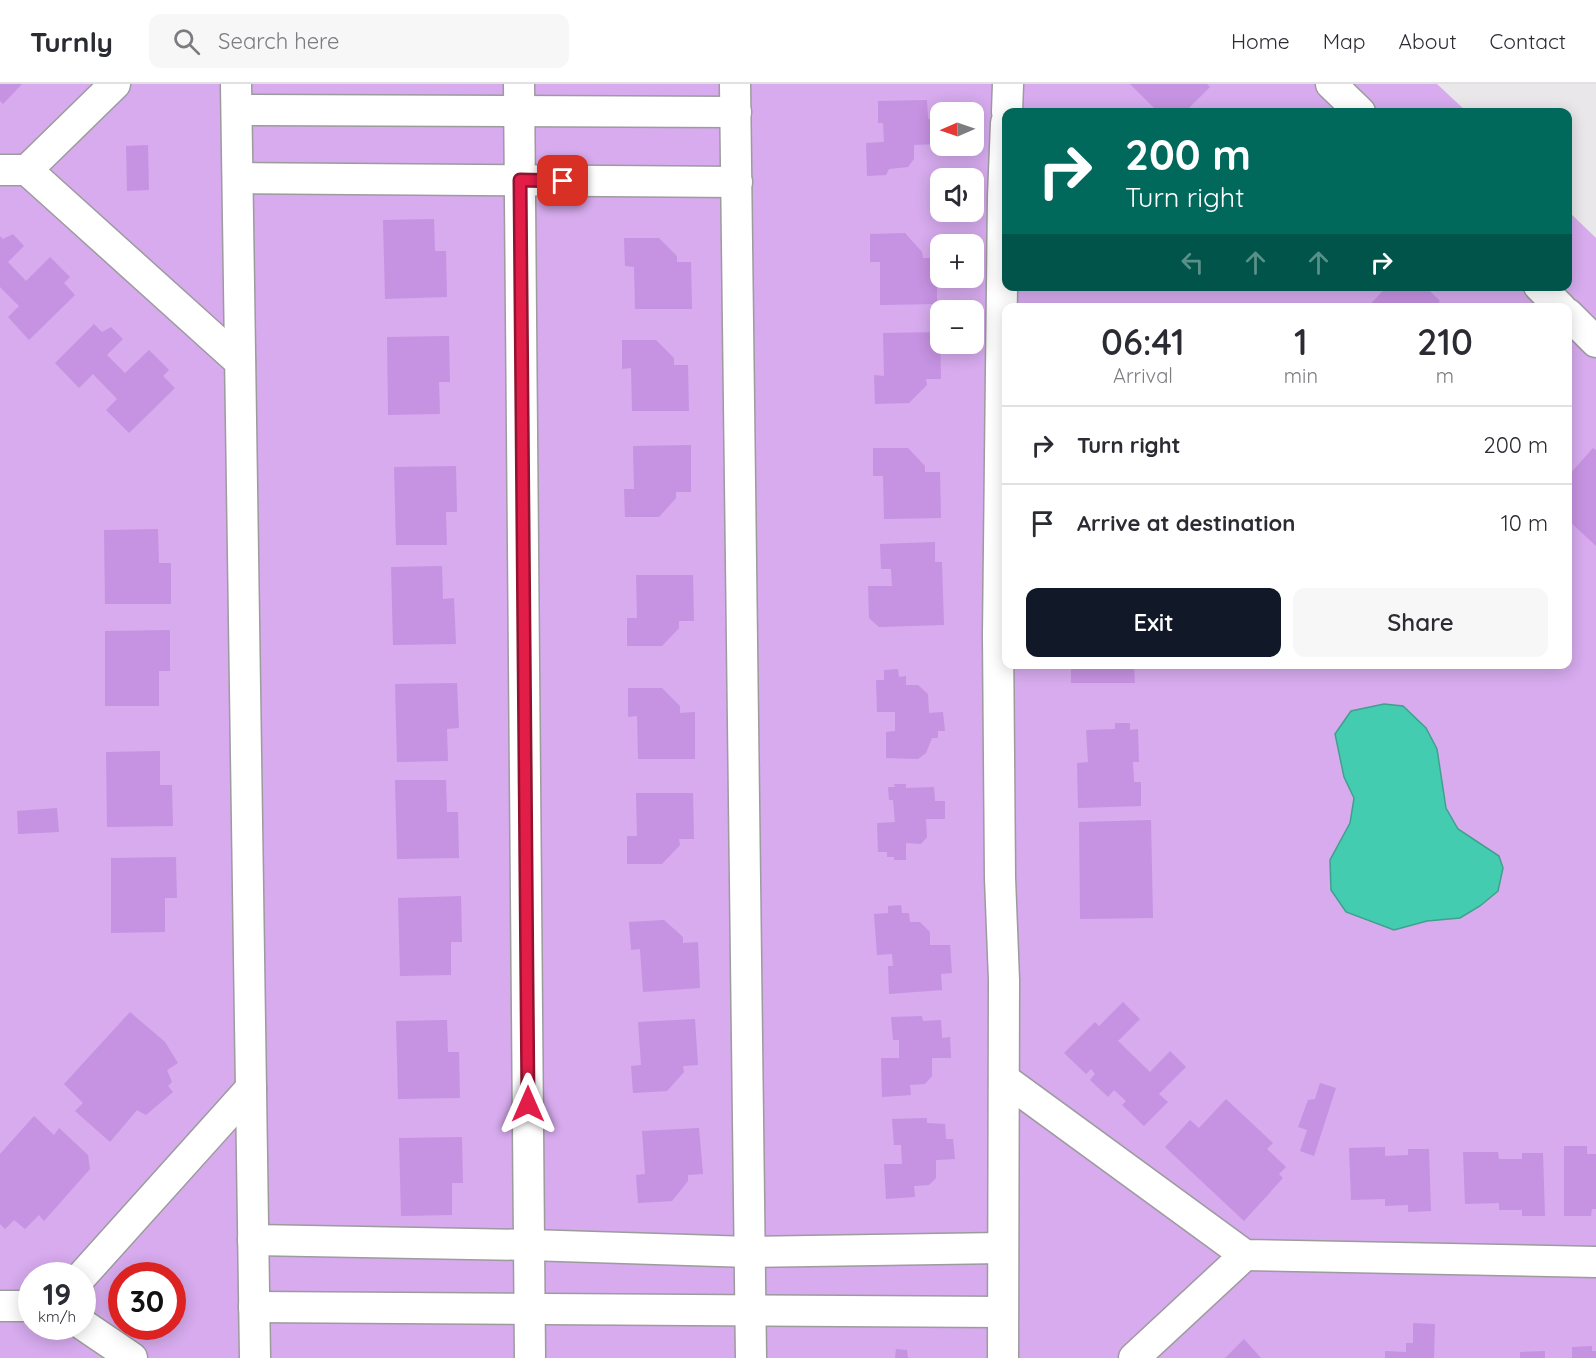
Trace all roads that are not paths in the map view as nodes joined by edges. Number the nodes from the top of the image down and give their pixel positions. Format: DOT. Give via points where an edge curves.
graph roads {
  1 [pos="115,84"];
  2 [pos="1008,84"];
  3 [pos="1331,84"];
  4 [pos="236,97"];
  5 [pos="519,98"];
  6 [pos="735,98"];
  7 [pos="1007,108"];
  8 [pos="1356,108"];
  9 [pos="14,170"];
  10 [pos="238,178"];
  11 [pos="520,180"];
  12 [pos="737,182"];
  13 [pos="1002,284"];
  14 [pos="1544,291"];
  15 [pos="1556,303"];
  16 [pos="1572,318"];
  17 [pos="1596,342"];
  18 [pos="240,362"];
  19 [pos="1004,1078"];
  20 [pos="251,1088"];
  21 [pos="253,1240"];
  22 [pos="529,1245"];
  23 [pos="1002,1248"];
  24 [pos="750,1252"];
  25 [pos="1245,1255"];
  26 [pos="95,1262"];
  27 [pos="1596,1262"];
  28 [pos="0,1306"];
  29 [pos="18,1306"];
  30 [pos="254,1307"];
  31 [pos="530,1308"];
  32 [pos="751,1310"];
  33 [pos="1002,1312"];
  34 [pos="96,1334"];
  35 [pos="132,1358"];
  36 [pos="255,1358"];
  37 [pos="530,1358"];
  38 [pos="752,1358"];
  39 [pos="1003,1358"];
  40 [pos="1134,1358"];
  1 -- 9 [label="street"];
  2 -- 7 [label="street"];
  3 -- 8 [label="street"];
  4 -- 5 [label="street"];
  4 -- 10 [label="street"];
  5 -- 6 [label="street"];
  5 -- 11 [label="street"];
  6 -- 12 [label="street"];
  9 -- 18 [label="street"];
  10 -- 11 [label="street"];
  10 -- 18 [label="street"];
  11 -- 12 [label="street"];
  11 -- 22 [label="street"];
  12 -- 24 [label="street"];
  13 -- 19 [label="street" via="998,635"];
  14 -- 15 [label="street"];
  16 -- 17 [label="street"];
  18 -- 20 [label="street"];
  19 -- 23 [label="street"];
  19 -- 25 [label="street"];
  20 -- 21 [label="street"];
  20 -- 26 [label="street"];
  21 -- 22 [label="street"];
  21 -- 30 [label="street"];
  22 -- 24 [label="street"];
  22 -- 31 [label="street"];
  23 -- 24 [label="street"];
  23 -- 33 [label="street"];
  24 -- 32 [label="street"];
  25 -- 27 [label="street"];
  25 -- 40 [label="street"];
  28 -- 29 [label="street"];
  30 -- 31 [label="street"];
  30 -- 36 [label="street"];
  31 -- 32 [label="street"];
  31 -- 37 [label="street"];
  32 -- 33 [label="street"];
  32 -- 38 [label="street"];
  33 -- 39 [label="street"];
  34 -- 35 [label="street"];
}
